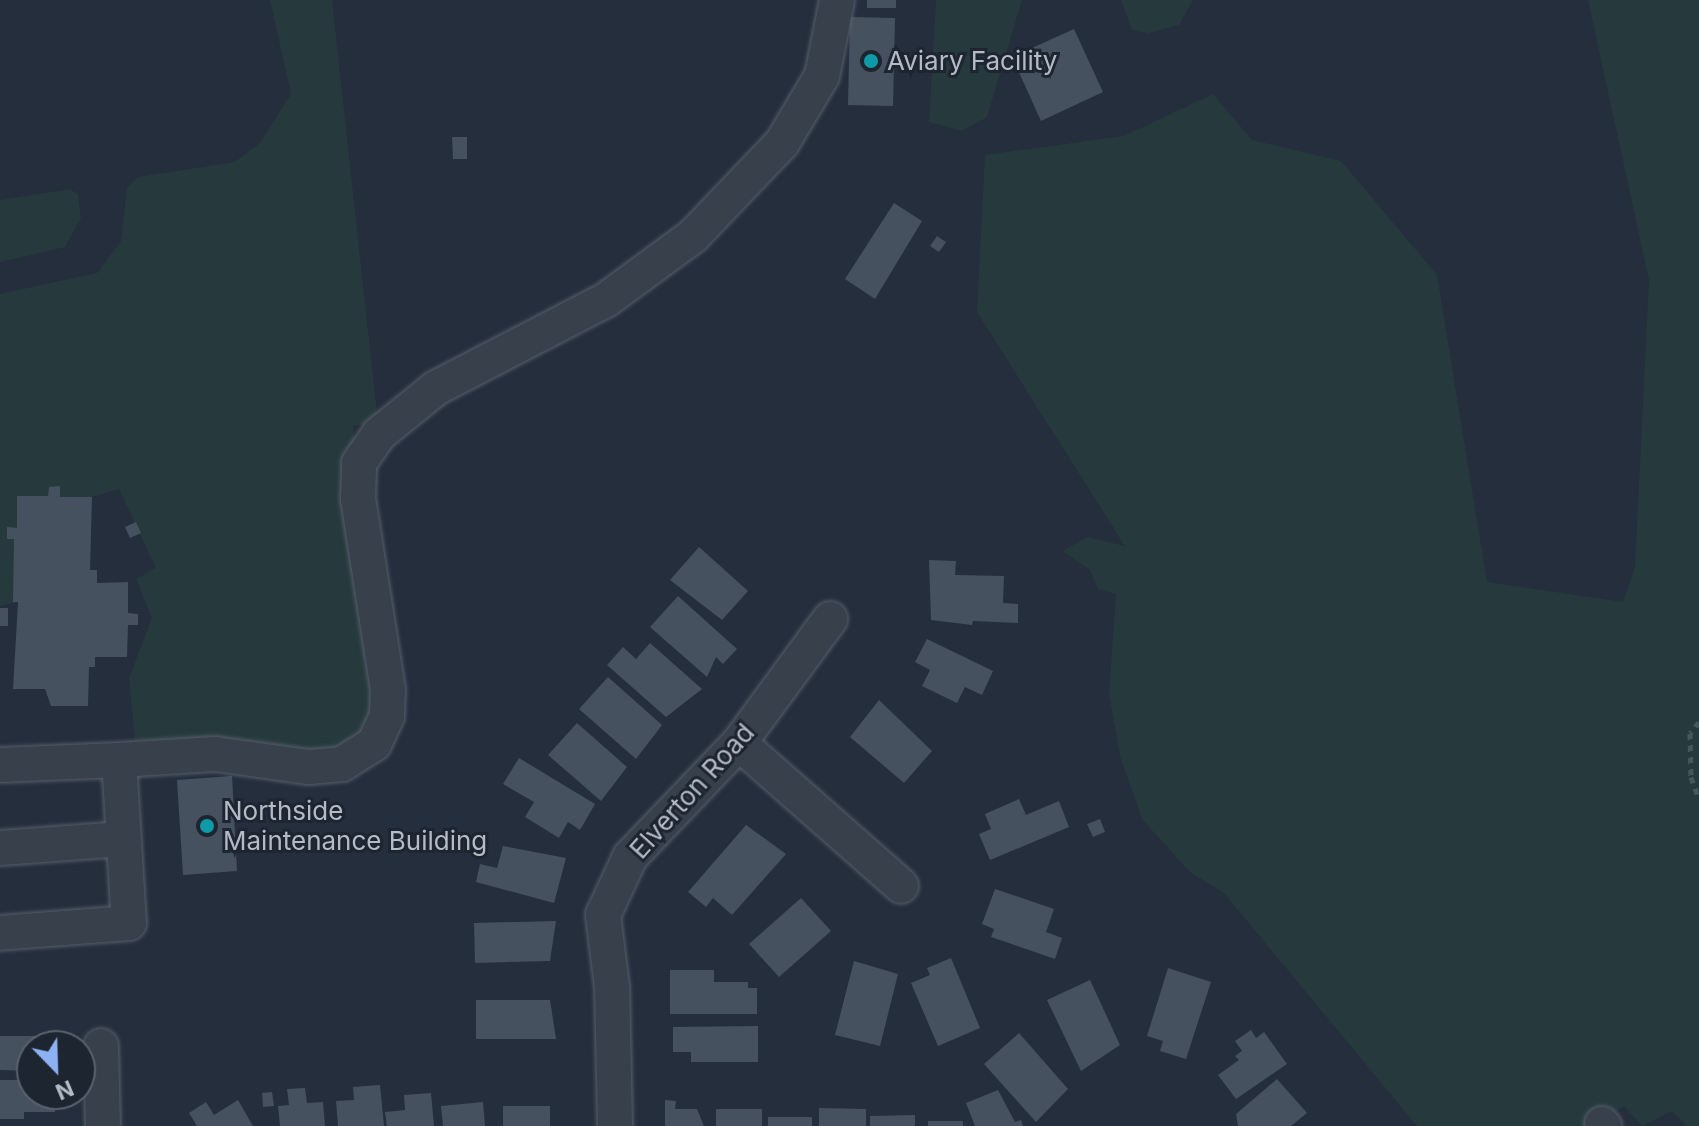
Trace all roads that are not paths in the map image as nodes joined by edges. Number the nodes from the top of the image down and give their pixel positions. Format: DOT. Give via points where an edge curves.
graph roads {
  1 [pos="837,0"];
  2 [pos="830,619"];
  3 [pos="739,743"];
  4 [pos="119,760"];
  5 [pos="0,765"];
  6 [pos="123,839"];
  7 [pos="0,848"];
  8 [pos="901,886"];
  9 [pos="0,933"];
  10 [pos="101,1046"];
  11 [pos="103,1126"];
  12 [pos="615,1126"];
  1 -- 4 [label="street" via="822,76 782,143 693,236 606,300 436,388 379,434 359,463 358,499 388,690 387,716 374,744 342,764 309,767 215,754"];
  2 -- 3 [label="street, Elverton Road"];
  3 -- 8 [label="street"];
  3 -- 12 [label="street, Elverton Road" via="630,857 603,915 612,987"];
  4 -- 5 [label="street"];
  4 -- 6 [label="street"];
  6 -- 7 [label="street"];
  6 -- 9 [label="street" via="129,923"];
  10 -- 11 [label="street"];
}
